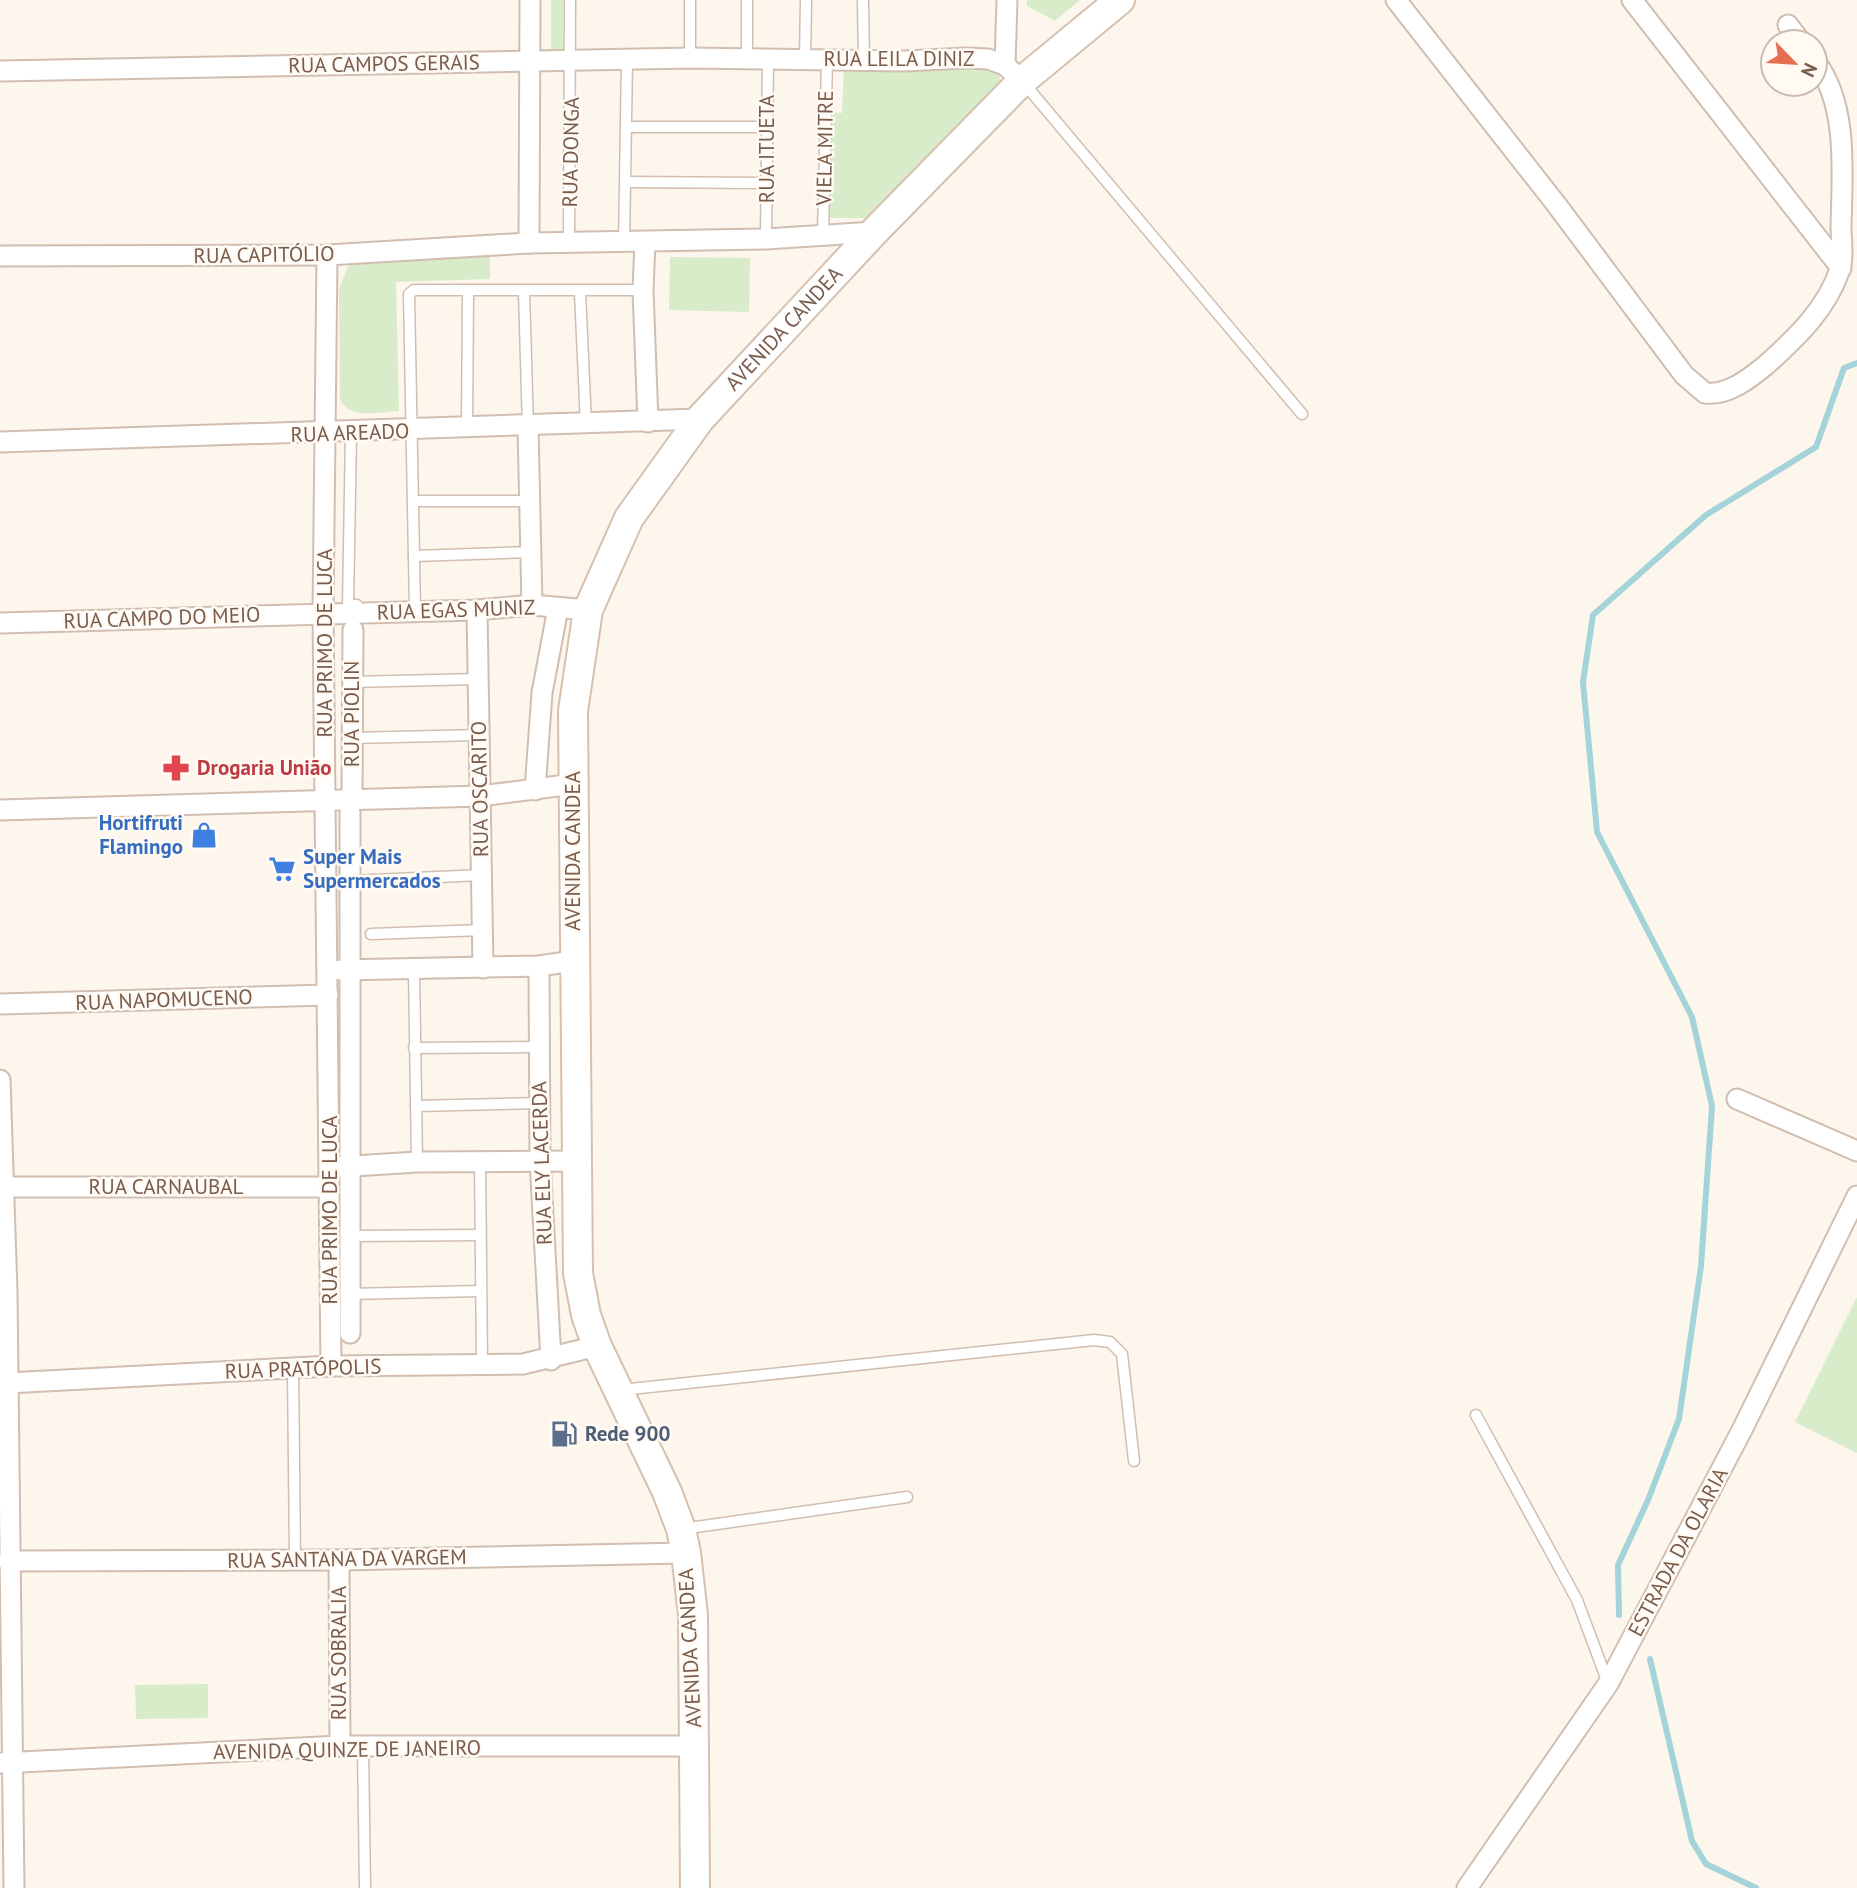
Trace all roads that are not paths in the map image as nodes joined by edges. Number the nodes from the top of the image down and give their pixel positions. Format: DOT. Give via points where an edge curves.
graph roads {
  1 [pos="530,0"];
  2 [pos="570,0"];
  3 [pos="690,0"];
  4 [pos="747,0"];
  5 [pos="806,0"];
  6 [pos="863,0"];
  7 [pos="1007,0"];
  8 [pos="1120,0"];
  9 [pos="1396,0"];
  10 [pos="1632,0"];
  11 [pos="1788,24"];
  12 [pos="1791,28"];
  13 [pos="690,58"];
  14 [pos="747,58"];
  15 [pos="768,58"];
  16 [pos="805,59"];
  17 [pos="864,59"];
  18 [pos="627,60"];
  19 [pos="827,60"];
  20 [pos="529,61"];
  21 [pos="572,61"];
  22 [pos="0,71"];
  23 [pos="1014,73"];
  24 [pos="1829,90"];
  25 [pos="627,127"];
  26 [pos="767,127"];
  27 [pos="626,182"];
  28 [pos="767,183"];
  29 [pos="874,232"];
  30 [pos="823,235"];
  31 [pos="766,239"];
  32 [pos="529,243"];
  33 [pos="569,243"];
  34 [pos="624,243"];
  35 [pos="645,243"];
  36 [pos="327,255"];
  37 [pos="0,256"];
  38 [pos="1841,268"];
  39 [pos="643,290"];
  40 [pos="524,292"];
  41 [pos="580,292"];
  42 [pos="468,293"];
  43 [pos="1302,414"];
  44 [pos="700,419"];
  45 [pos="648,422"];
  46 [pos="586,424"];
  47 [pos="528,427"];
  48 [pos="467,428"];
  49 [pos="411,431"];
  50 [pos="351,433"];
  51 [pos="327,434"];
  52 [pos="0,442"];
  53 [pos="414,501"];
  54 [pos="530,501"];
  55 [pos="531,552"];
  56 [pos="414,556"];
  57 [pos="532,605"];
  58 [pos="415,607"];
  59 [pos="558,608"];
  60 [pos="477,610"];
  61 [pos="588,610"];
  62 [pos="323,614"];
  63 [pos="0,623"];
  64 [pos="353,630"];
  65 [pos="479,679"];
  66 [pos="351,682"];
  67 [pos="480,735"];
  68 [pos="351,738"];
  69 [pos="573,784"];
  70 [pos="535,790"];
  71 [pos="481,796"];
  72 [pos="327,799"];
  73 [pos="351,805"];
  74 [pos="0,810"];
  75 [pos="482,875"];
  76 [pos="351,881"];
  77 [pos="483,930"];
  78 [pos="371,934"];
  79 [pos="573,961"];
  80 [pos="539,966"];
  81 [pos="483,968"];
  82 [pos="328,970"];
  83 [pos="351,970"];
  84 [pos="414,970"];
  85 [pos="328,995"];
  86 [pos="0,1004"];
  87 [pos="539,1047"];
  88 [pos="414,1048"];
  89 [pos="0,1080"];
  90 [pos="1737,1099"];
  91 [pos="539,1103"];
  92 [pos="415,1106"];
  93 [pos="1857,1151"];
  94 [pos="540,1160"];
  95 [pos="480,1161"];
  96 [pos="576,1161"];
  97 [pos="417,1162"];
  98 [pos="351,1167"];
  99 [pos="330,1177"];
  100 [pos="2,1187"];
  101 [pos="1857,1196"];
  102 [pos="480,1235"];
  103 [pos="351,1236"];
  104 [pos="479,1291"];
  105 [pos="3,1292"];
  106 [pos="351,1294"];
  107 [pos="350,1332"];
  108 [pos="597,1346"];
  109 [pos="551,1360"];
  110 [pos="482,1365"];
  111 [pos="331,1366"];
  112 [pos="293,1368"];
  113 [pos="7,1383"];
  114 [pos="620,1390"];
  115 [pos="1476,1415"];
  116 [pos="1134,1461"];
  117 [pos="908,1497"];
  118 [pos="683,1541"];
  119 [pos="295,1560"];
  120 [pos="339,1560"];
  121 [pos="8,1562"];
  122 [pos="1608,1684"];
  123 [pos="340,1746"];
  124 [pos="695,1746"];
  125 [pos="363,1747"];
  126 [pos="6,1763"];
  127 [pos="14,1888"];
  128 [pos="365,1888"];
  129 [pos="695,1888"];
  130 [pos="1467,1888"];
  1 -- 20 [label="street"];
  2 -- 21 [label="lane, RUA DONGA"];
  3 -- 13 [label="lane"];
  4 -- 14 [label="lane"];
  5 -- 16 [label="lane"];
  6 -- 17 [label="lane"];
  7 -- 23 [label="street"];
  8 -- 23 [label="main road, AVENIDA CANDEA"];
  9 -- 38 [label="street" via="1694,386 1714,394 1729,390 1761,369 1817,315"];
  10 -- 38 [label="street"];
  11 -- 12 [label="street"];
  13 -- 14 [label="street, RUA CAMPOS GERAIS"];
  13 -- 18 [label="street, RUA CAMPOS GERAIS"];
  14 -- 15 [label="street, RUA CAMPOS GERAIS"];
  15 -- 16 [label="street, RUA LEILA DINIZ"];
  15 -- 26 [label="lane, RUA ITUETA"];
  16 -- 19 [label="street, RUA LEILA DINIZ"];
  17 -- 19 [label="street, RUA LEILA DINIZ"];
  17 -- 23 [label="street, RUA LEILA DINIZ" via="988,59"];
  18 -- 21 [label="street, RUA CAMPOS GERAIS"];
  18 -- 25 [label="lane"];
  19 -- 30 [label="lane, VIELA MITRE"];
  20 -- 21 [label="street, RUA CAMPOS GERAIS"];
  20 -- 22 [label="street, RUA CAMPOS GERAIS"];
  20 -- 32 [label="street"];
  21 -- 33 [label="lane, RUA DONGA"];
  23 -- 29 [label="main road, AVENIDA CANDEA"];
  23 -- 43 [label="lane"];
  24 -- 38 [label="street" via="1842,159"];
  25 -- 26 [label="lane"];
  25 -- 27 [label="lane"];
  26 -- 28 [label="lane, RUA ITUETA"];
  27 -- 28 [label="lane"];
  27 -- 34 [label="lane"];
  28 -- 31 [label="lane, RUA ITUETA"];
  29 -- 30 [label="street, RUA CAPITÓLIO"];
  29 -- 44 [label="main road, AVENIDA CANDEA"];
  30 -- 31 [label="street, RUA CAPITÓLIO"];
  31 -- 35 [label="street, RUA CAPITÓLIO"];
  32 -- 33 [label="street, RUA CAPITÓLIO"];
  32 -- 36 [label="street, RUA CAPITÓLIO"];
  33 -- 34 [label="street, RUA CAPITÓLIO"];
  34 -- 35 [label="street, RUA CAPITÓLIO"];
  35 -- 39 [label="street"];
  36 -- 37 [label="street, RUA CAPITÓLIO"];
  36 -- 51 [label="street, RUA PRIMO DE LUCA"];
  39 -- 41 [label="lane"];
  39 -- 45 [label="street"];
  40 -- 41 [label="lane"];
  40 -- 42 [label="lane"];
  40 -- 47 [label="lane"];
  41 -- 46 [label="lane"];
  42 -- 48 [label="lane"];
  42 -- 49 [label="lane" via="414,290 409,294"];
  44 -- 45 [label="street, RUA AREADO"];
  44 -- 61 [label="main road, AVENIDA CANDEA" via="629,518"];
  45 -- 46 [label="street, RUA AREADO"];
  46 -- 47 [label="street, RUA AREADO"];
  47 -- 48 [label="street, RUA AREADO"];
  47 -- 54 [label="street"];
  48 -- 49 [label="street, RUA AREADO"];
  49 -- 50 [label="street, RUA AREADO"];
  49 -- 53 [label="lane"];
  50 -- 51 [label="street, RUA AREADO"];
  50 -- 58 [label="lane, RUA EGAS MUNIZ" via="348,605"];
  51 -- 52 [label="street, RUA AREADO"];
  51 -- 62 [label="street, RUA PRIMO DE LUCA"];
  53 -- 54 [label="lane"];
  53 -- 56 [label="lane"];
  54 -- 55 [label="street"];
  55 -- 56 [label="lane"];
  55 -- 57 [label="street"];
  56 -- 58 [label="lane"];
  57 -- 59 [label="street, RUA EGAS MUNIZ"];
  57 -- 60 [label="street, RUA EGAS MUNIZ"];
  58 -- 60 [label="street, RUA EGAS MUNIZ"];
  58 -- 62 [label="street, RUA EGAS MUNIZ"];
  59 -- 61 [label="street, RUA EGAS MUNIZ"];
  59 -- 70 [label="street" via="542,693"];
  60 -- 65 [label="street, RUA OSCARITO"];
  61 -- 69 [label="main road, AVENIDA CANDEA" via="573,711"];
  62 -- 63 [label="street, RUA CAMPO DO MEIO"];
  62 -- 72 [label="street, RUA PRIMO DE LUCA"];
  64 -- 66 [label="street, RUA PIOLIN"];
  65 -- 66 [label="lane"];
  65 -- 67 [label="street, RUA OSCARITO"];
  66 -- 68 [label="street, RUA PIOLIN"];
  67 -- 68 [label="lane"];
  67 -- 71 [label="street, RUA OSCARITO"];
  68 -- 73 [label="street, RUA PIOLIN"];
  69 -- 70 [label="street"];
  69 -- 79 [label="main road, AVENIDA CANDEA"];
  70 -- 71 [label="street"];
  71 -- 73 [label="street"];
  71 -- 75 [label="street, RUA OSCARITO"];
  72 -- 73 [label="street"];
  72 -- 74 [label="street"];
  72 -- 82 [label="street, RUA PRIMO DE LUCA"];
  73 -- 76 [label="street, RUA PIOLIN"];
  75 -- 76 [label="lane"];
  75 -- 77 [label="street, RUA OSCARITO"];
  76 -- 83 [label="street, RUA PIOLIN"];
  77 -- 78 [label="lane"];
  77 -- 81 [label="street, RUA OSCARITO"];
  79 -- 80 [label="street"];
  79 -- 96 [label="main road, AVENIDA CANDEA"];
  80 -- 81 [label="street"];
  80 -- 87 [label="street, RUA ELY LACERDA"];
  81 -- 84 [label="street"];
  82 -- 83 [label="street"];
  82 -- 85 [label="street, RUA PRIMO DE LUCA"];
  83 -- 84 [label="street"];
  83 -- 98 [label="street, RUA PIOLIN"];
  84 -- 88 [label="lane"];
  85 -- 86 [label="street, RUA NAPOMUCENO"];
  85 -- 99 [label="street, RUA PRIMO DE LUCA"];
  87 -- 88 [label="lane"];
  87 -- 91 [label="street, RUA ELY LACERDA"];
  88 -- 92 [label="lane"];
  89 -- 100 [label="street"];
  90 -- 93 [label="street"];
  91 -- 92 [label="lane"];
  91 -- 94 [label="street, RUA ELY LACERDA"];
  92 -- 97 [label="lane"];
  94 -- 95 [label="street, RUA CARNAUBAL"];
  94 -- 96 [label="street, RUA CARNAUBAL"];
  94 -- 109 [label="street, RUA ELY LACERDA"];
  95 -- 97 [label="street, RUA CARNAUBAL"];
  95 -- 102 [label="lane"];
  96 -- 108 [label="main road, AVENIDA CANDEA" via="578,1273"];
  97 -- 98 [label="street, RUA CARNAUBAL"];
  98 -- 99 [label="street, RUA CARNAUBAL"];
  98 -- 103 [label="street, RUA PIOLIN"];
  99 -- 100 [label="street, RUA CARNAUBAL"];
  99 -- 111 [label="street, RUA PRIMO DE LUCA"];
  100 -- 105 [label="street"];
  101 -- 122 [label="street, ESTRADA DA OLARIA" via="1736,1442"];
  102 -- 103 [label="lane"];
  102 -- 104 [label="lane"];
  103 -- 106 [label="street, RUA PIOLIN"];
  104 -- 106 [label="lane"];
  104 -- 110 [label="lane"];
  105 -- 113 [label="street"];
  106 -- 107 [label="street, RUA PIOLIN"];
  108 -- 109 [label="street, RUA PRATÓPOLIS"];
  108 -- 114 [label="main road, AVENIDA CANDEA"];
  109 -- 110 [label="street, RUA PRATÓPOLIS"];
  110 -- 111 [label="street, RUA PRATÓPOLIS"];
  111 -- 112 [label="street, RUA PRATÓPOLIS"];
  112 -- 113 [label="street, RUA PRATÓPOLIS"];
  112 -- 119 [label="lane"];
  113 -- 121 [label="street"];
  114 -- 116 [label="lane" via="1094,1340 1110,1342 1122,1354"];
  114 -- 118 [label="main road, AVENIDA CANDEA"];
  115 -- 122 [label="lane" via="1577,1600"];
  117 -- 118 [label="lane"];
  118 -- 120 [label="street, RUA SANTANA DA VARGEM"];
  118 -- 124 [label="main road, AVENIDA CANDEA" via="693,1615"];
  119 -- 120 [label="street, RUA SANTANA DA VARGEM"];
  119 -- 121 [label="street, RUA SANTANA DA VARGEM"];
  120 -- 123 [label="street, RUA SOBRALIA"];
  121 -- 126 [label="street"];
  122 -- 130 [label="street, ESTRADA DA OLARIA"];
  123 -- 125 [label="street, AVENIDA QUINZE DE JANEIRO"];
  123 -- 126 [label="street, AVENIDA QUINZE DE JANEIRO"];
  124 -- 125 [label="street, AVENIDA QUINZE DE JANEIRO"];
  124 -- 129 [label="main road, AVENIDA CANDEA"];
  125 -- 128 [label="lane, RUA SOBRALIA"];
  126 -- 127 [label="street"];
}
